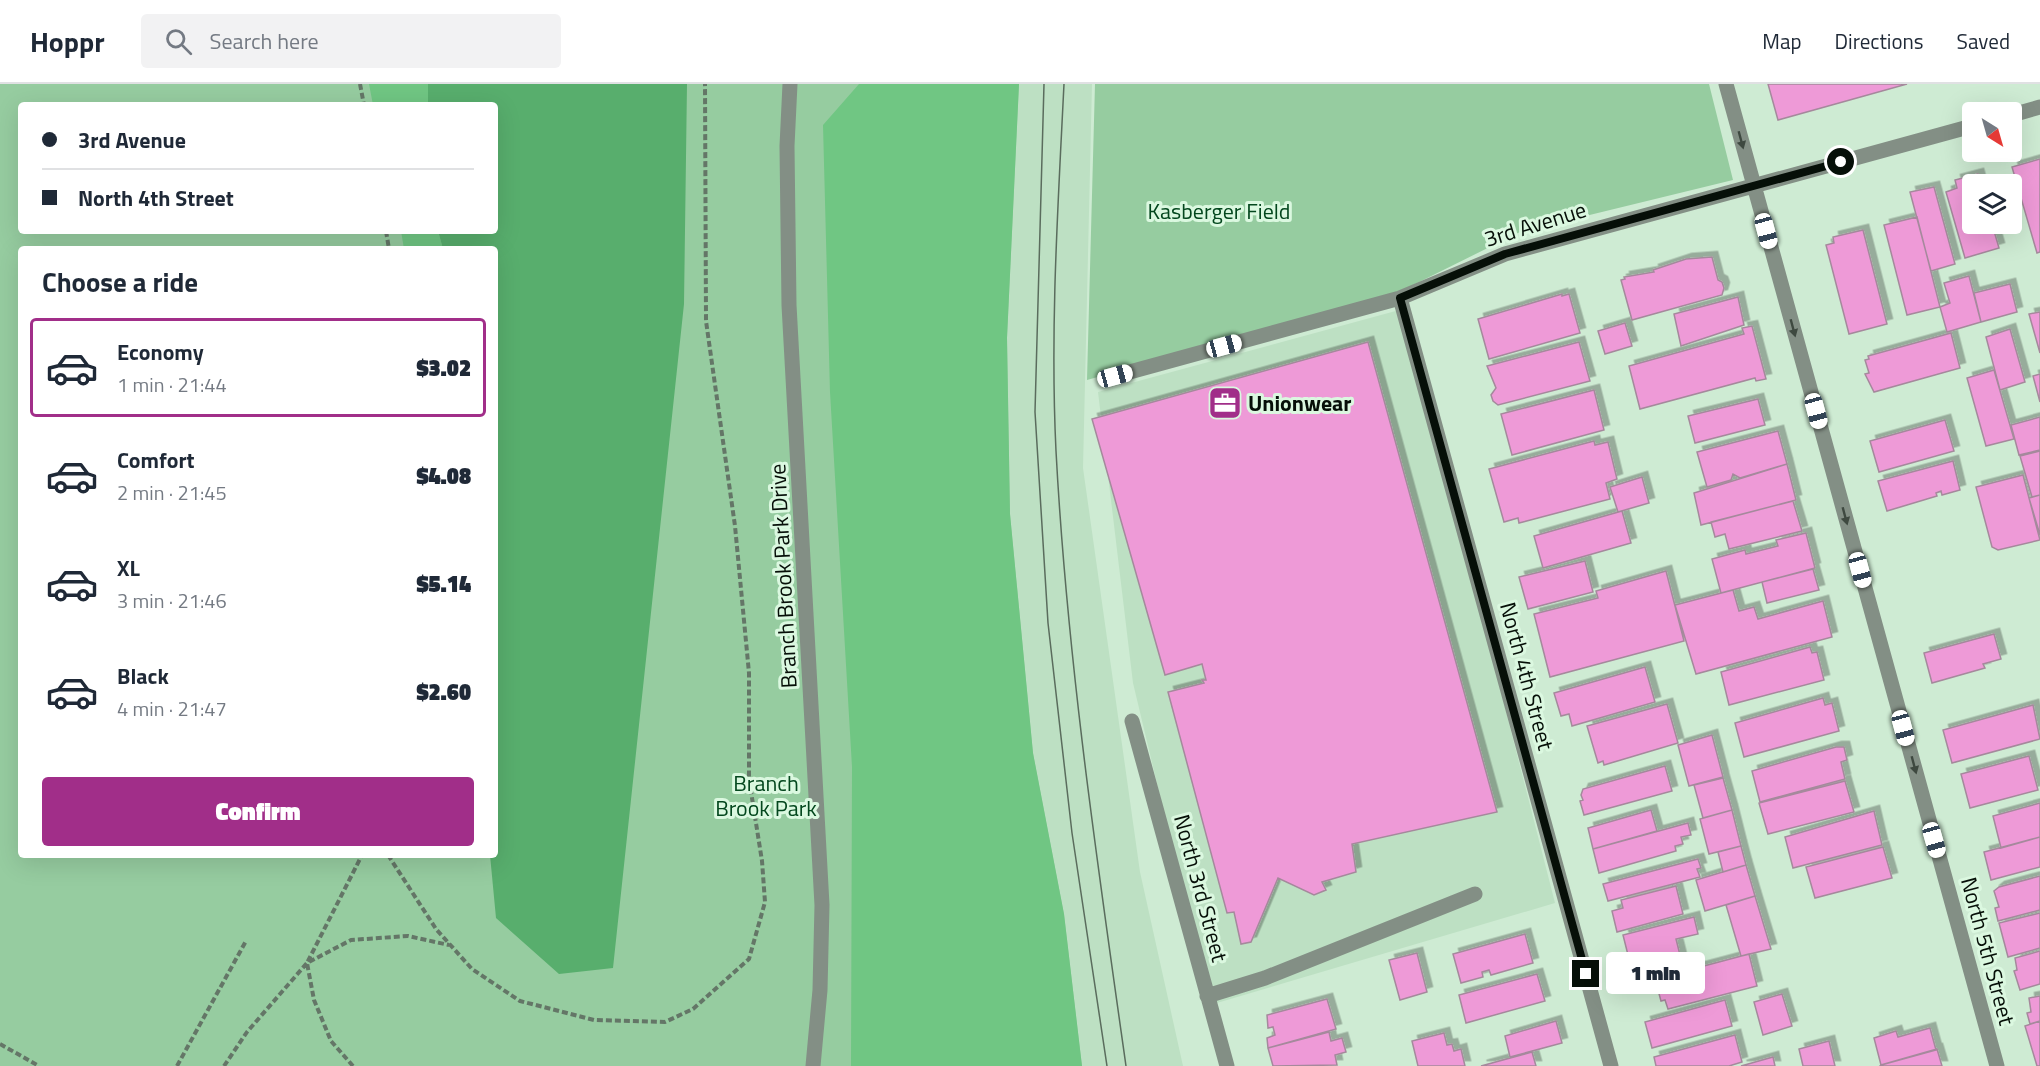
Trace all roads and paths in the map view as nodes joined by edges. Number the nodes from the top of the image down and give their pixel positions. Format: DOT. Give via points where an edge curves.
graph roads {
  1 [pos="360,84"];
  2 [pos="705,84"];
  3 [pos="790,84"];
  4 [pos="1726,84"];
  5 [pos="363,102"];
  6 [pos="2040,107"];
  7 [pos="2022,112"];
  8 [pos="1962,129"];
  9 [pos="1754,186"];
  10 [pos="1400,298"];
  11 [pos="1115,376"];
  12 [pos="1132,721"];
  13 [pos="360,858"];
  14 [pos="390,858"];
  15 [pos="1475,894"];
  16 [pos="246,941"];
  17 [pos="451,945"];
  18 [pos="307,963"];
  19 [pos="1208,996"];
  20 [pos="0,1044"];
  21 [pos="39,1066"];
  22 [pos="177,1066"];
  23 [pos="224,1066"];
  24 [pos="353,1066"];
  25 [pos="813,1066"];
  26 [pos="1227,1066"];
  27 [pos="1611,1066"];
  28 [pos="1997,1066"];
  1 -- 5 [label="path"];
  2 -- 17 [label="path" via="706,321 735,526 749,673 749,779 765,902 749,959 693,1010 664,1022 594,1020 520,1001 472,969"];
  3 -- 25 [label="street, Branch Brook Park Drive" via="789,305 822,905"];
  4 -- 9 [label="street, North 5th Street, one-way"];
  6 -- 7 [label="street"];
  8 -- 9 [label="street, 3rd Avenue"];
  9 -- 10 [label="street, 3rd Avenue" via="1505,254"];
  9 -- 28 [label="street, North 5th Street, one-way"];
  10 -- 11 [label="street, 3rd Avenue"];
  10 -- 27 [label="street, North 4th Street"];
  12 -- 19 [label="street, North 3rd Street"];
  13 -- 18 [label="path"];
  14 -- 17 [label="path" via="436,929"];
  15 -- 19 [label="street" via="1265,978"];
  16 -- 22 [label="path"];
  17 -- 18 [label="path" via="408,936 351,940"];
  18 -- 23 [label="path" via="247,1032"];
  18 -- 24 [label="path" via="314,1000 331,1041"];
  19 -- 26 [label="street, North 3rd Street"];
  20 -- 21 [label="path"];
}
